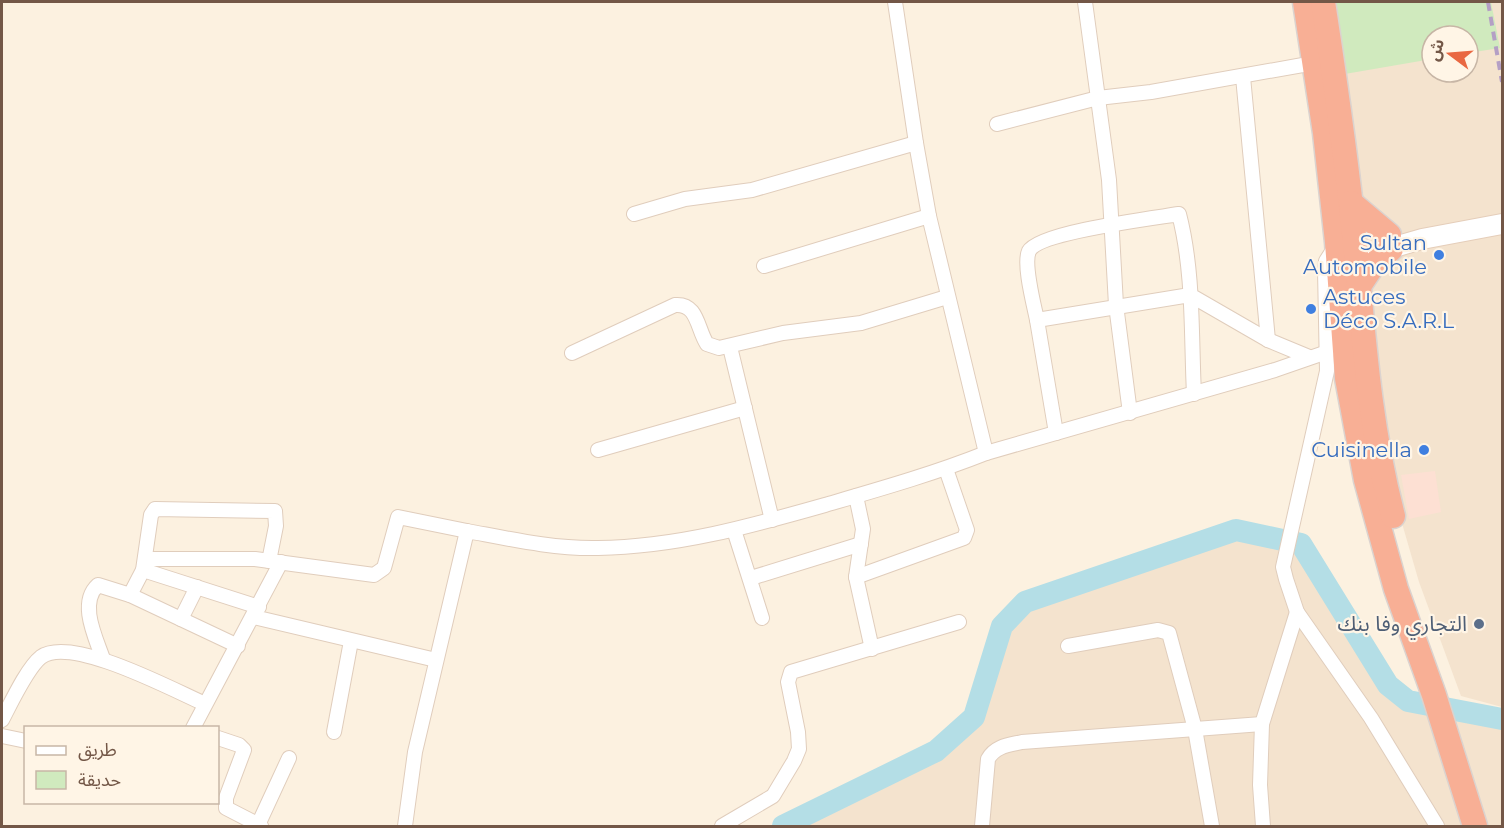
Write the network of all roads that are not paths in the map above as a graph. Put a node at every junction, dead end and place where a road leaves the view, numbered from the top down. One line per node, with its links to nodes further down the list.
1 (895, 2): 9 (street)
2 (1085, 2): 7 (street)
3 (1305, 2): 5 (highway)
4 (1323, 2): 10 (highway)
5 (1314, 63): 6 (street); 16 (highway)
6 (1243, 77): 7 (street); 23 (street)
7 (1099, 98): 8 (street); 14 (street)
8 (997, 124)
9 (916, 143): 11 (street); 12 (street)
10 (1351, 203): 15 (highway); 16 (highway)
11 (634, 214)
12 (929, 216): 17 (street); 20 (street)
13 (1503, 224): 15 (street)
14 (1110, 225): 19 (street); 21 (street); 22 (street)
15 (1390, 242): 16 (street); 18 (highway)
16 (1343, 251): 18 (highway); 25 (street); 57 (highway)
17 (764, 266)
18 (1357, 289): 57 (highway)
19 (1190, 295): 21 (street); 23 (street); 28 (street)
20 (947, 297): 24 (street); 33 (street)
21 (1116, 305): 22 (street); 30 (street)
22 (1037, 320): 31 (street)
23 (1268, 340): 27 (street)
24 (730, 347): 26 (street); 29 (street)
25 (1327, 352): 27 (street); 47 (street)
26 (572, 353)
27 (1309, 357): 28 (street)
28 (1194, 394): 30 (street)
29 (746, 408): 32 (street); 36 (street)
30 (1130, 413): 31 (street)
31 (1056, 434): 33 (street)
32 (598, 450)
33 (986, 453): 34 (street)
34 (946, 469): 35 (street); 42 (street)
35 (856, 496): 36 (street); 39 (street)
36 (772, 520): 37 (street)
37 (734, 530): 38 (street); 43 (street)
38 (467, 531): 40 (street); 56 (street)
39 (861, 544): 42 (street); 43 (street)
40 (275, 561): 41 (street); 41 (street); 46 (street)
41 (144, 564): 44 (street); 45 (street)
42 (856, 577): 54 (street)
43 (751, 578): 48 (street)
44 (197, 587): 46 (street); 49 (street)
45 (130, 595): 49 (street); 55 (street)
46 (256, 612): 51 (street); 52 (street)
47 (1297, 612): 60 (street); 74 (street)
48 (762, 618)
49 (181, 619): 52 (street)
50 (959, 622): 54 (street)
51 (351, 641): 56 (street); 63 (street)
52 (238, 646): 58 (street)
53 (1068, 646): 62 (street)
54 (872, 649): 70 (street)
55 (103, 659): 58 (street); 59 (street)
56 (436, 660): 69 (street)
57 (1443, 700): 75 (highway); 76 (highway)
58 (205, 704): 61 (street)
59 (2, 720)
60 (1262, 724): 62 (street); 73 (street)
61 (194, 726)
62 (1195, 729): 71 (street); 72 (street)
63 (334, 732)
64 (2, 736): 66 (street)
65 (219, 738): 68 (street)
66 (24, 741)
67 (289, 758): 68 (street)
68 (260, 826)
69 (405, 826)
70 (722, 826)
71 (982, 826)
72 (1212, 826)
73 (1263, 826)
74 (1437, 826)
75 (1475, 826)
76 (1491, 826)

